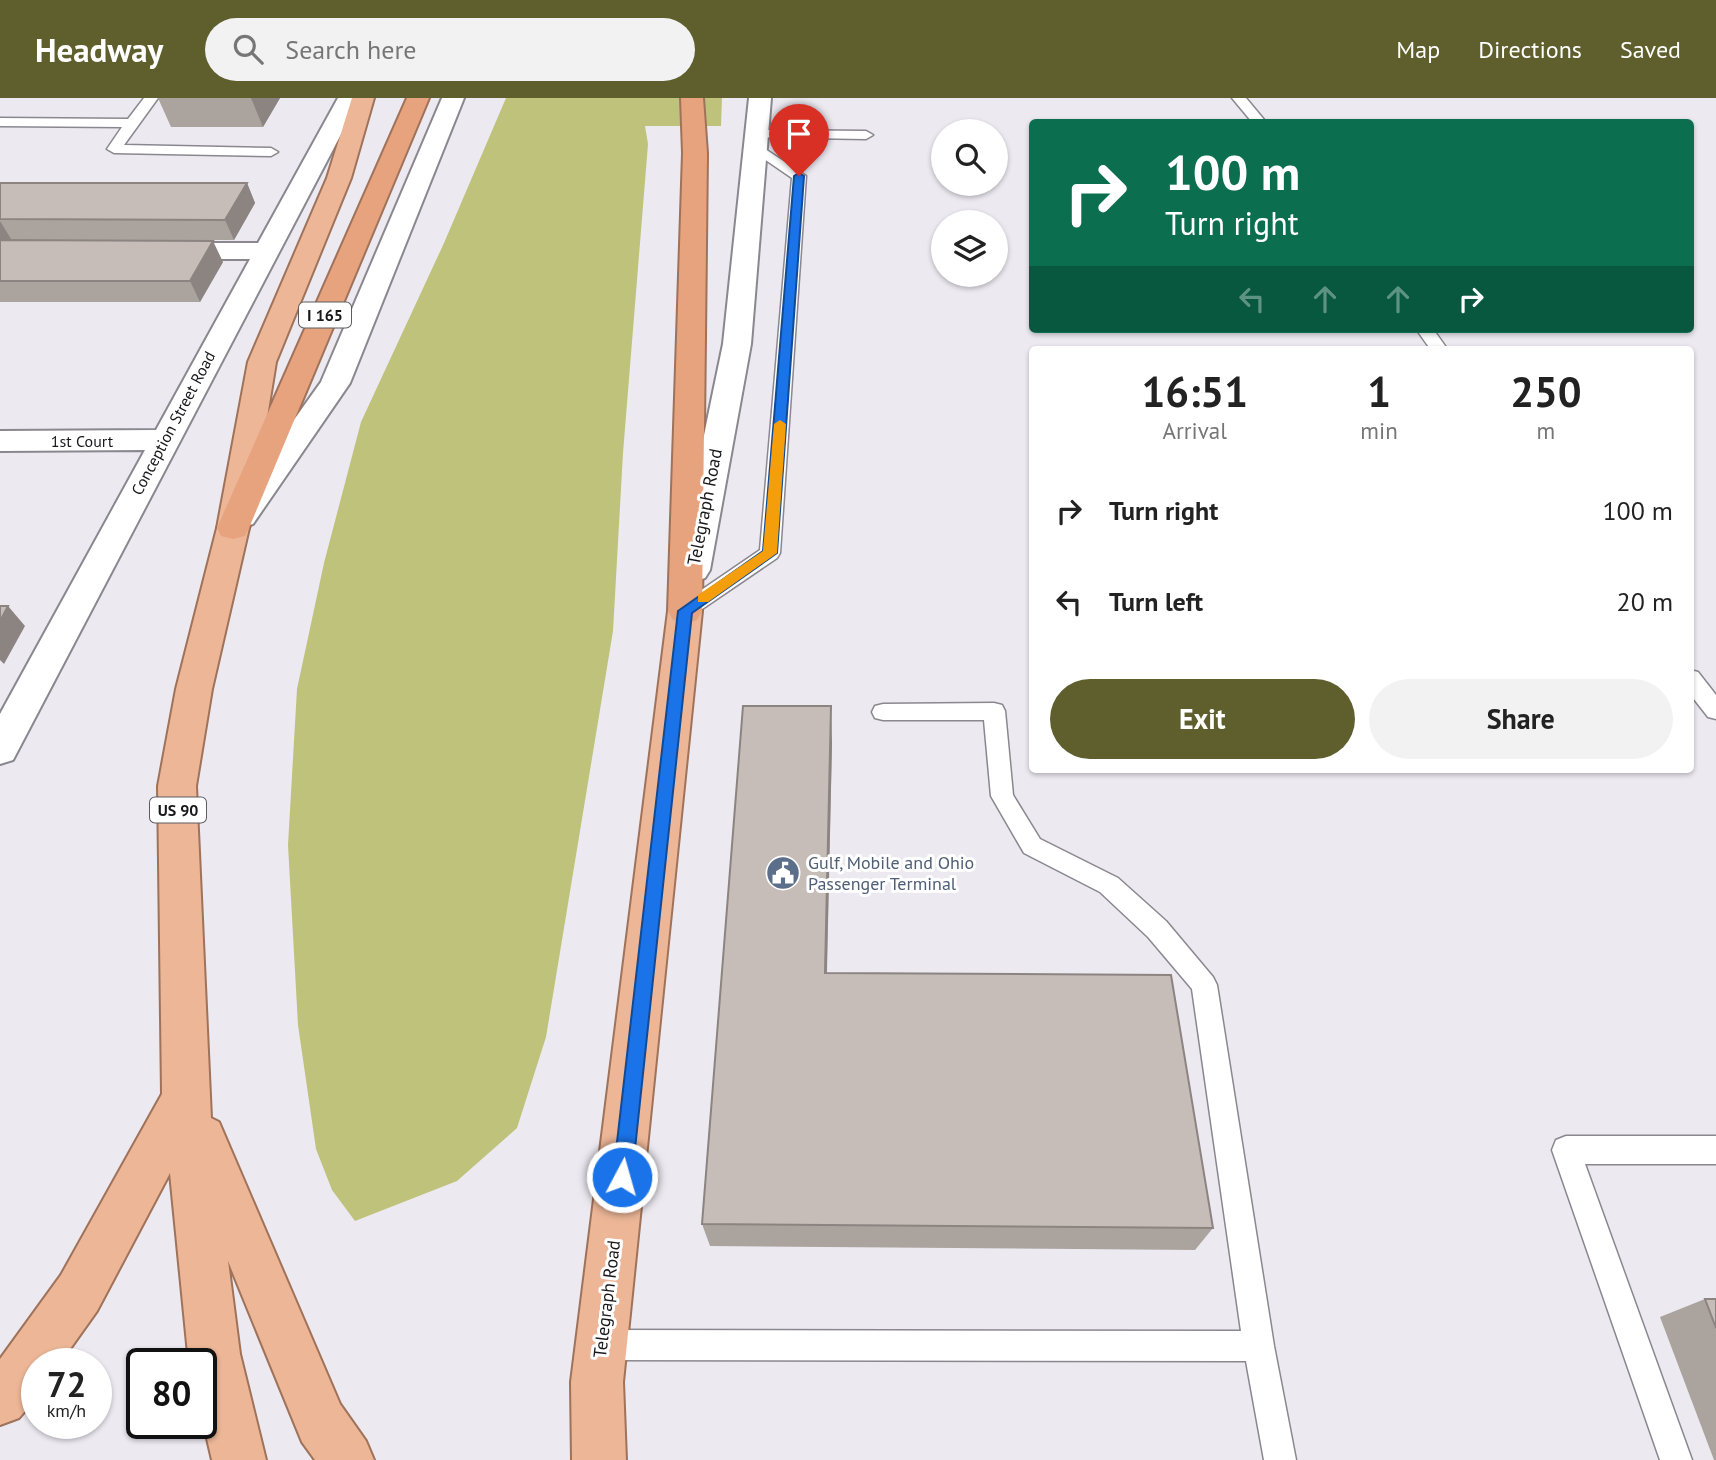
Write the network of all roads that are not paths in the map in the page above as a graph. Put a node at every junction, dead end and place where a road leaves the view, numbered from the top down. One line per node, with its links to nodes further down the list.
1 (151, 98): 11 (lane)
2 (349, 98): 16 (street, Conception Street Road)
3 (363, 98): 19 (highway)
4 (453, 98): 19 (street)
5 (692, 98): 20 (highway)
6 (760, 98): 13 (street, Telegraph Road)
7 (1239, 98): 9 (lane)
8 (417, 100): 19 (highway, I 165)
9 (1256, 119)
10 (0, 122): 11 (lane)
11 (132, 123): 14 (lane)
12 (866, 135): 13 (lane)
13 (757, 141): 20 (street, Telegraph Road); 20 (lane)
14 (271, 152)
15 (145, 251): 16 (street)
16 (266, 251): 17 (street, Conception Street Road)
17 (164, 440): 18 (street, 1st Court); 24 (street, Conception Street Road)
18 (0, 441)
19 (233, 528): 25 (highway, US 90)
20 (685, 611): 27 (highway, Telegraph Road)
21 (1694, 683): 23 (lane)
22 (883, 712): 28 (lane)
23 (1716, 712)
24 (1, 746)
25 (185, 1097): 29 (highway, US 90); 30 (highway); 31 (highway)
26 (1716, 1150): 34 (lane)
27 (602, 1345): 28 (lane); 32 (highway, Telegraph Road)
28 (1259, 1346): 33 (lane)
29 (0, 1399)
30 (239, 1460)
31 (347, 1460)
32 (599, 1460)
33 (1280, 1460)
34 (1676, 1460)

